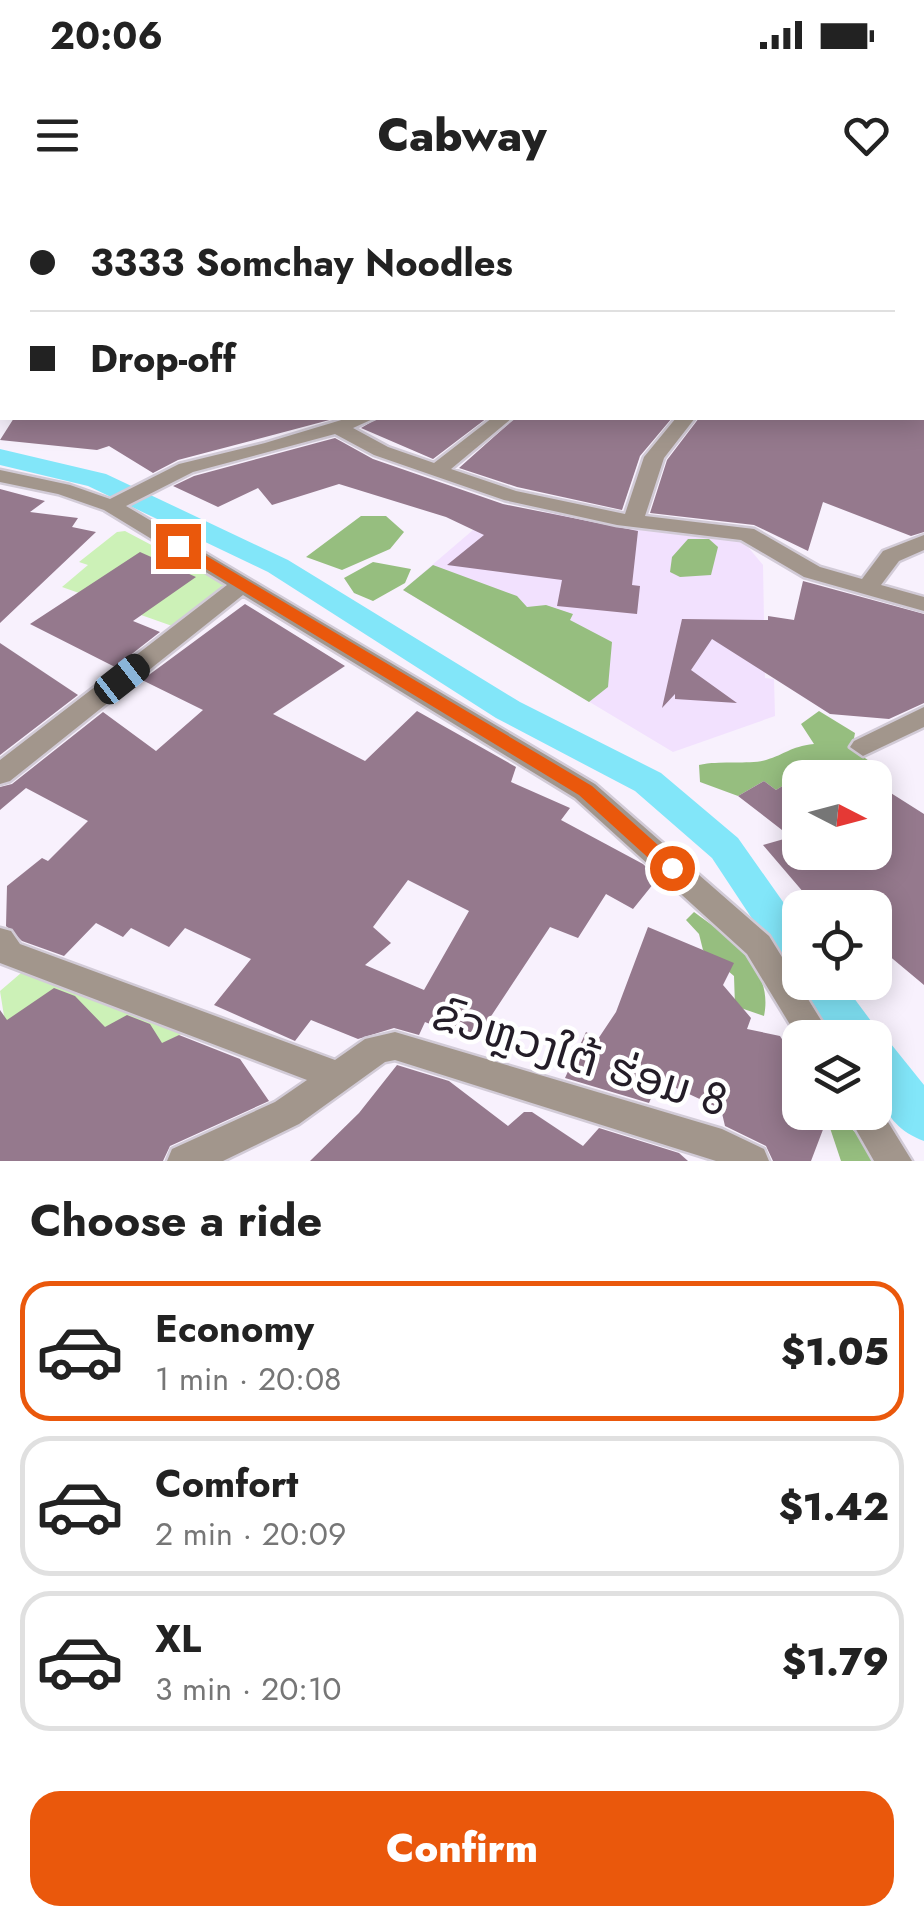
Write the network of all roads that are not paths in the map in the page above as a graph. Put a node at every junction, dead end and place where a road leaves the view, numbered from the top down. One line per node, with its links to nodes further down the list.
1 (360, 420): 4 (street)
2 (500, 420): 5 (street)
3 (684, 420): 8 (street)
4 (338, 428): 5 (street); 7 (street)
5 (437, 470): 8 (street)
6 (0, 476): 7 (street)
7 (117, 503): 10 (street)
8 (633, 521): 11 (street)
9 (924, 542): 11 (street)
10 (244, 583): 15 (street); 17 (street)
11 (869, 586): 12 (street)
12 (924, 604)
13 (924, 716): 14 (street)
14 (863, 747)
15 (0, 774)
16 (0, 940): 18 (street)
17 (805, 1020)
18 (339, 1077): 20 (street, ຂົວຫຼວງໃຕ້ ຮ່ອມ 8); 21 (street, ຂົວຫຼວງໃຕ້ ຮ່ອມ 8)
19 (874, 1130): 22 (street)
20 (185, 1161)
21 (750, 1161)
22 (894, 1161)

